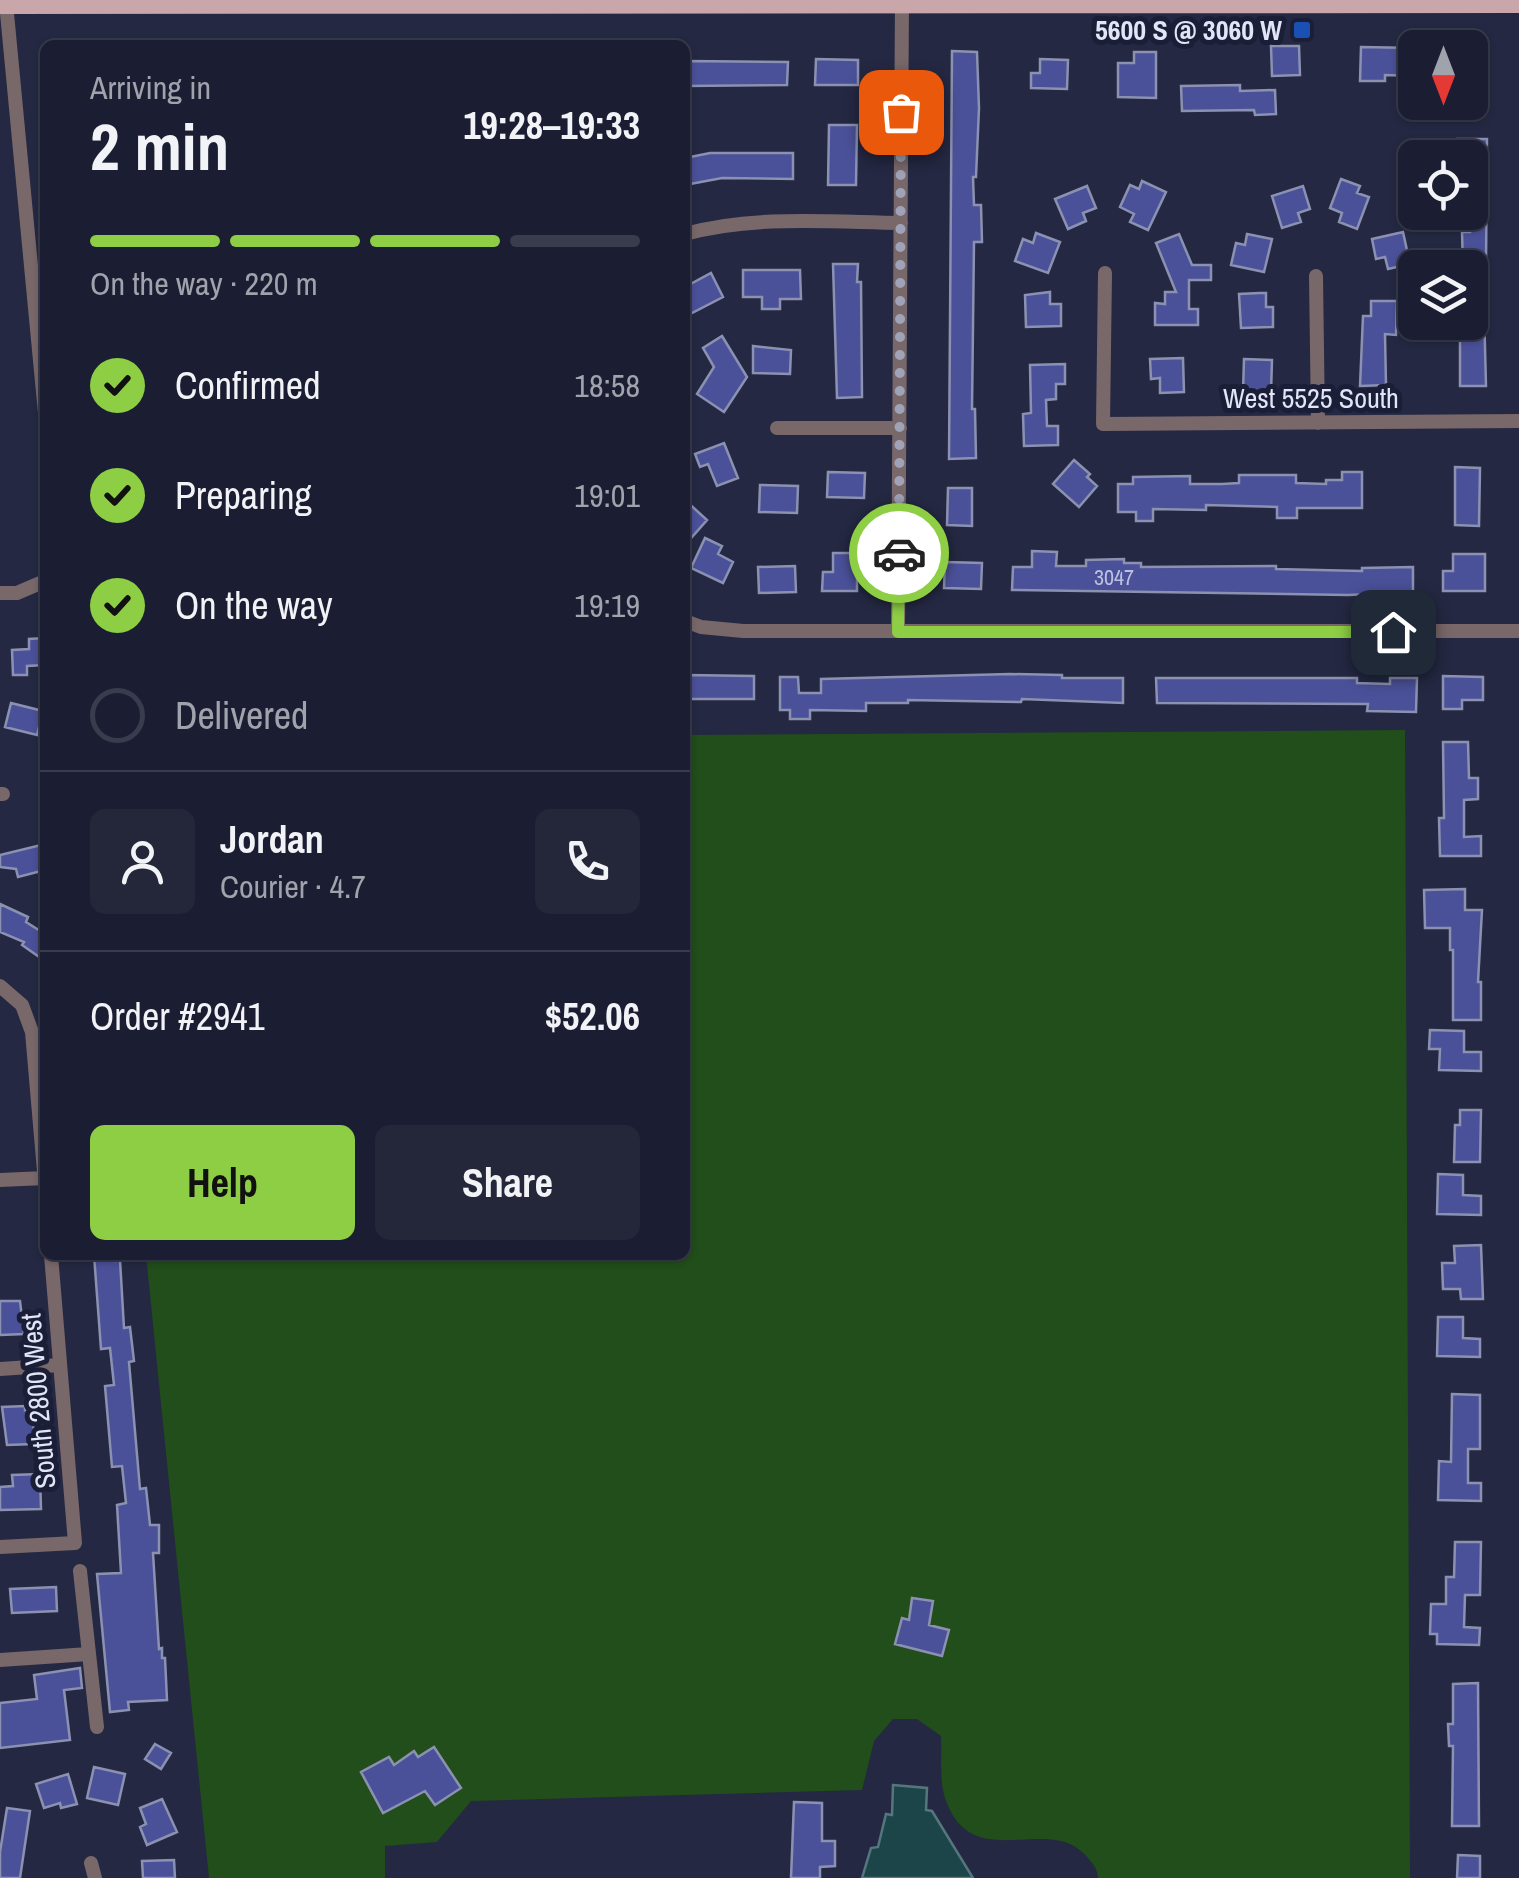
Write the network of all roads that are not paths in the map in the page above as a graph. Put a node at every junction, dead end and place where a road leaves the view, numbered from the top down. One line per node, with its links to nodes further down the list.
1 (115, 2): 2 (main road); 5 (main road)
2 (699, 2): 3 (main road)
3 (902, 2): 4 (main road); 6 (street)
4 (1519, 2)
5 (3, 3): 10 (street)
6 (901, 223): 7 (street); 14 (street)
7 (690, 233)
8 (1105, 273): 12 (street, West 5525 South)
9 (1316, 276): 12 (street)
10 (40, 364)
11 (1519, 421): 12 (street, West 5525 South)
12 (1318, 423)
13 (777, 428): 14 (street)
14 (900, 428): 18 (street)
15 (40, 584): 16 (street)
16 (0, 594)
17 (690, 623): 18 (street)
18 (898, 632): 19 (street)
19 (1519, 632)
20 (0, 986): 21 (street)
21 (40, 1123)
22 (0, 1180): 23 (street)
23 (40, 1180)
24 (51, 1260): 25 (street, South 2800 West)
25 (60, 1365): 26 (street); 27 (street, South 2800 West)
26 (0, 1368)
27 (0, 1547)
28 (80, 1571): 29 (street)
29 (89, 1654): 30 (street); 31 (street)
30 (0, 1660)
31 (97, 1728)

